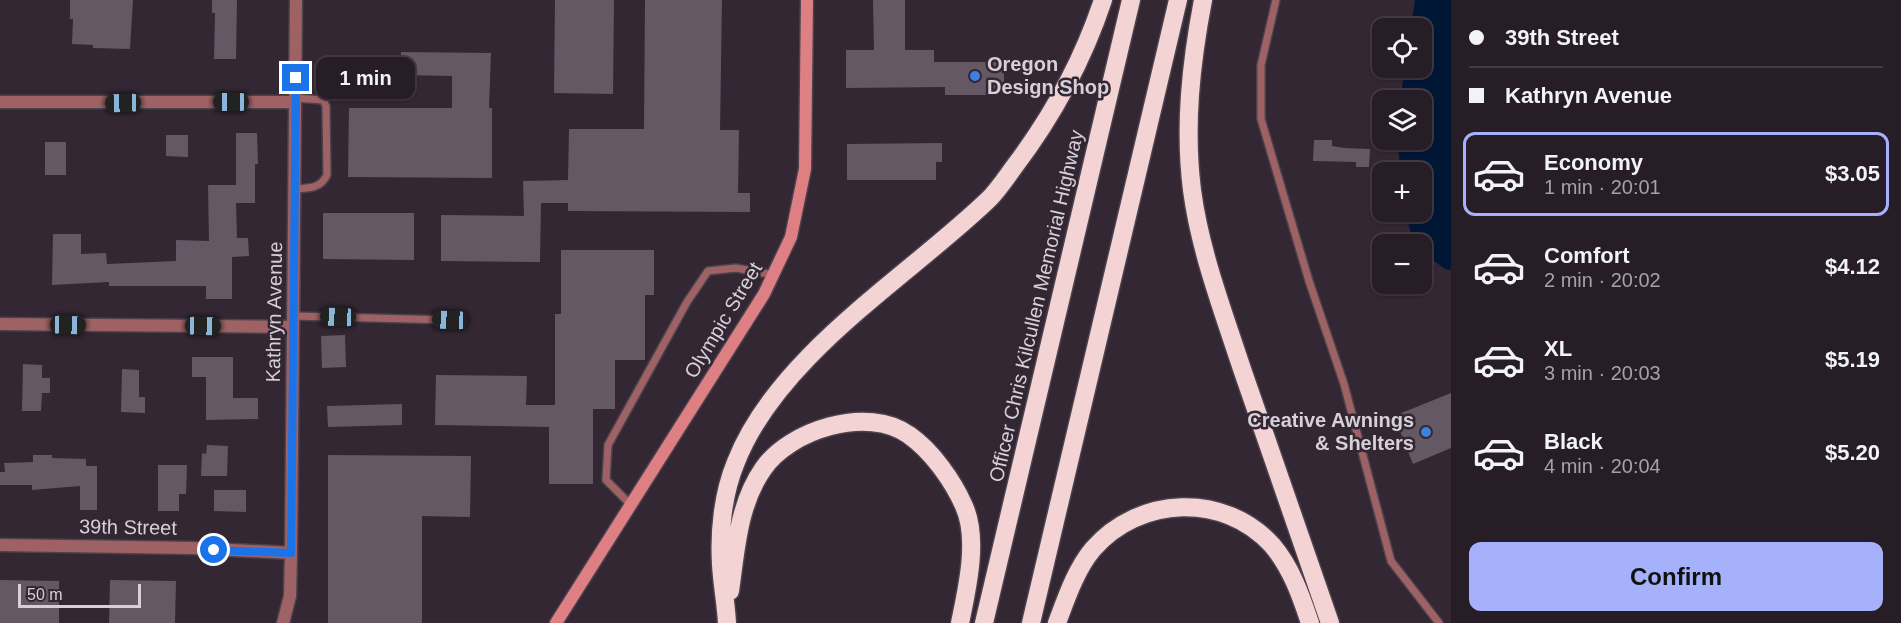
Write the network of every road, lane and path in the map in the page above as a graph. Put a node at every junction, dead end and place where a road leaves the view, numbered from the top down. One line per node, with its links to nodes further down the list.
1 (296, 0): 8 (street, Kathryn Avenue)
2 (807, 0): 11 (main road, Olympic Street)
3 (1103, 0): 18 (highway)
4 (1131, 0): 22 (highway, Officer Chris Kilcullen Memorial Highway)
5 (1178, 0): 23 (highway)
6 (1203, 0): 26 (highway)
7 (1276, 0): 27 (lane)
8 (295, 100): 9 (street); 10 (street, Kathryn Avenue); 10 (lane)
9 (0, 102)
10 (294, 189): 13 (street, Kathryn Avenue)
11 (774, 275): 15 (main road, Olympic Street); 15 (lane)
12 (450, 320): 13 (lane)
13 (293, 322): 14 (street); 17 (street, Kathryn Avenue)
14 (0, 324)
15 (631, 506): 20 (main road, Olympic Street)
16 (0, 545): 17 (street, 39th Street)
17 (291, 553): 19 (street, Kathryn Avenue)
18 (727, 620): 21 (highway)
19 (283, 623)
20 (556, 623)
21 (960, 623)
22 (984, 623)
23 (1031, 623)
24 (1057, 623): 25 (highway)
25 (1310, 623)
26 (1330, 623)
27 (1439, 623)

